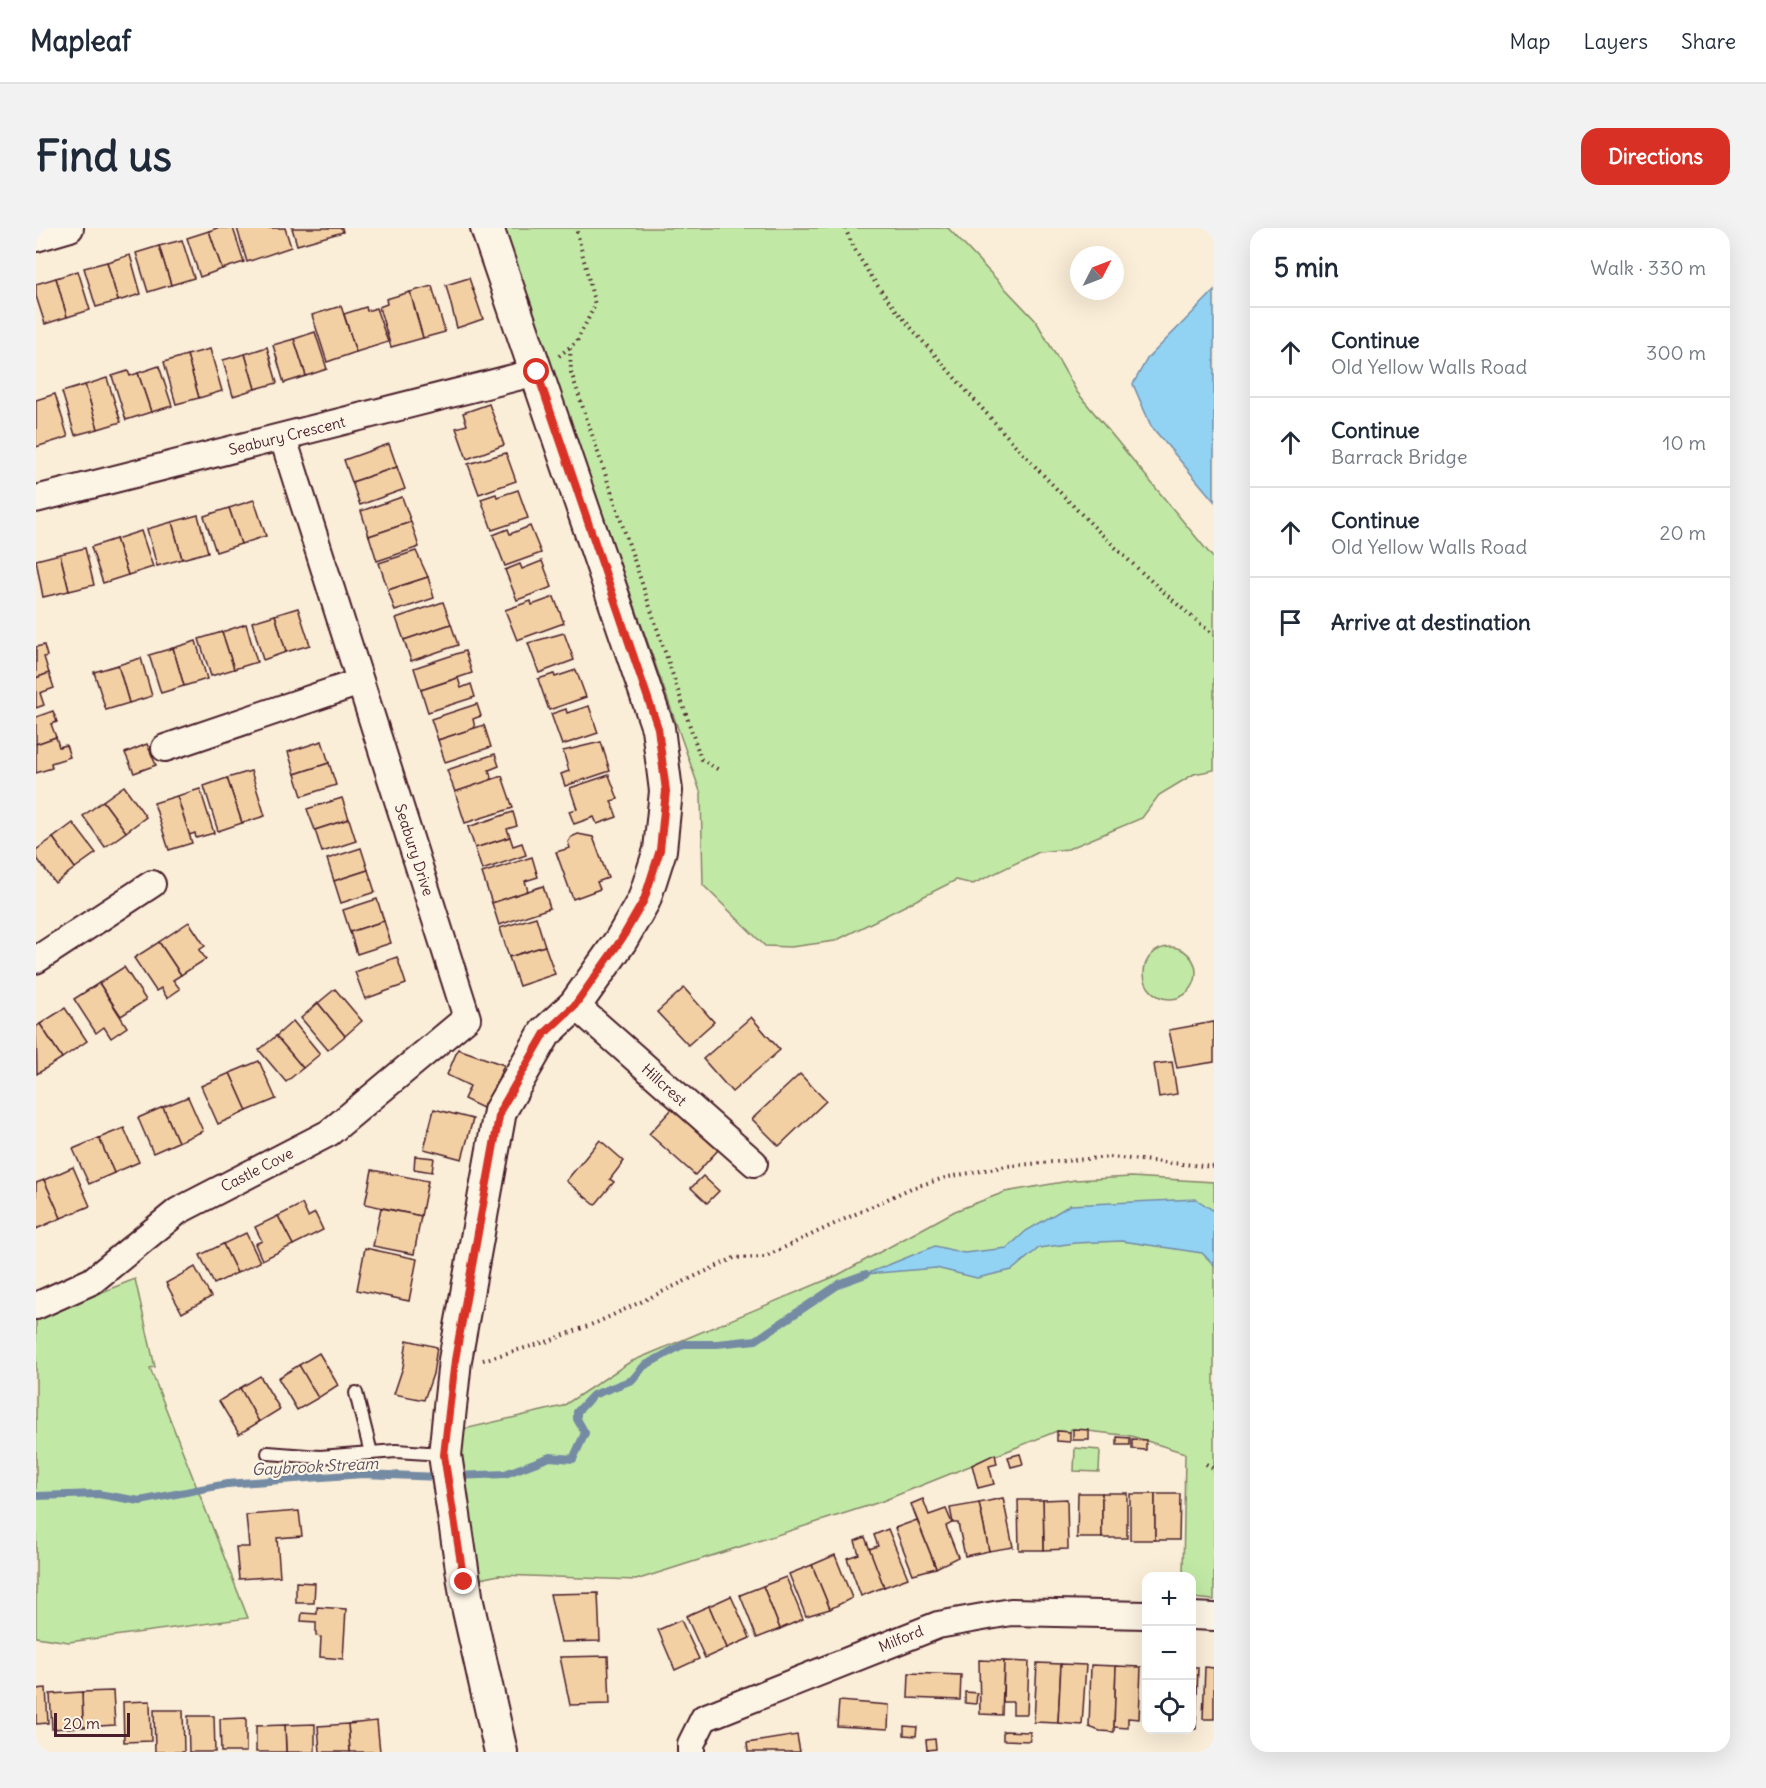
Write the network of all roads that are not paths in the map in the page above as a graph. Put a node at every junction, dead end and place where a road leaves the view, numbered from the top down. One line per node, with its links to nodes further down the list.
1 (70, 228): 3 (street)
2 (487, 228): 4 (street)
3 (36, 238)
4 (537, 372): 5 (street, Seabury Crescent); 11 (street)
5 (283, 438): 6 (street, Seabury Crescent); 7 (street, Seabury Drive)
6 (36, 499)
7 (360, 682): 8 (street); 12 (street, Seabury Drive)
8 (165, 748)
9 (152, 884): 10 (street)
10 (36, 960)
11 (575, 1005): 13 (street, Hillcrest); 18 (street)
12 (467, 1018): 14 (street, Castle Cove)
13 (754, 1163)
14 (36, 1306)
15 (356, 1393): 17 (lane)
16 (268, 1453): 17 (lane)
17 (371, 1453): 18 (lane)
18 (445, 1457): 22 (street)
19 (1142, 1615): 23 (street, Milford)
20 (1196, 1616): 21 (street)
21 (1214, 1617)
22 (501, 1752)
23 (691, 1752)

